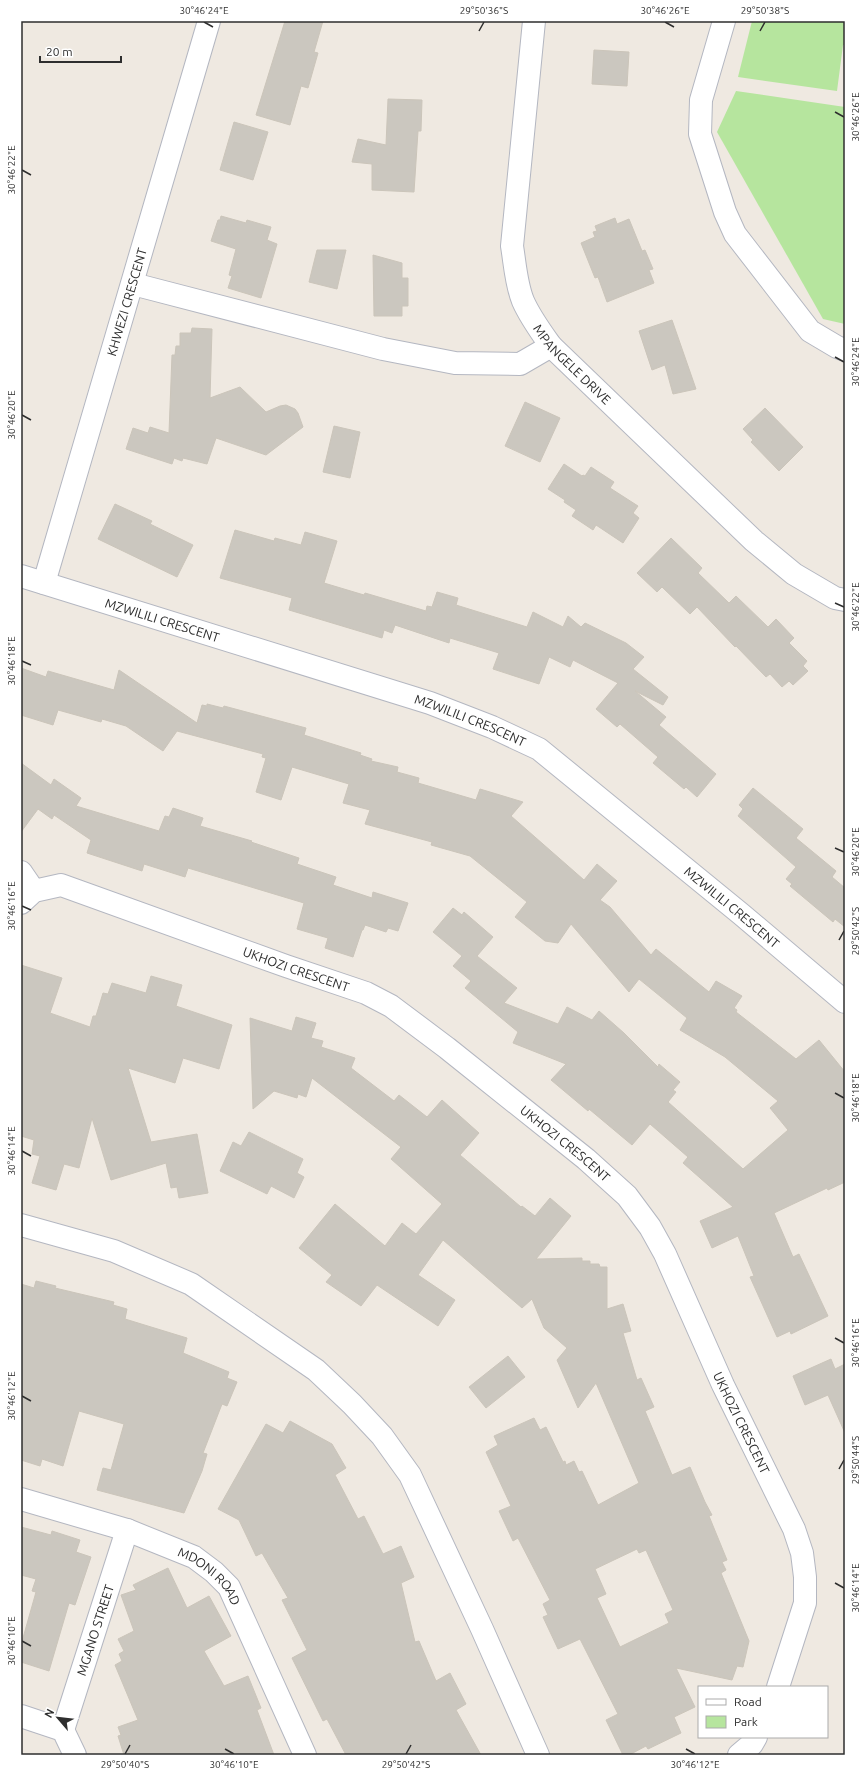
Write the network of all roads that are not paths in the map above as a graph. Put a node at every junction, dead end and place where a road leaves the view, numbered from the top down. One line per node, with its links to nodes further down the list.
1 (209, 21): 4 (street, KHWEZI CRESCENT)
2 (534, 21): 5 (street, MPANGELE DRIVE)
3 (724, 21): 6 (street)
4 (133, 284): 5 (street); 8 (street, KHWEZI CRESCENT)
5 (550, 346): 9 (street, MPANGELE DRIVE)
6 (845, 350)
7 (21, 576): 8 (street, MZWILILI CRESCENT)
8 (44, 583): 12 (street, MZWILILI CRESCENT)
9 (845, 600)
10 (21, 872): 11 (street)
11 (28, 897): 16 (street, UKHOZI CRESCENT)
12 (845, 1002)
13 (21, 1224): 22 (street)
14 (21, 1499): 15 (street, MDONI ROAD)
15 (127, 1530): 18 (street, MGANO STREET); 21 (street, MDONI ROAD)
16 (778, 1686)
17 (21, 1716): 18 (street)
18 (63, 1730): 20 (street)
19 (755, 1738): 23 (street)
20 (75, 1755)
21 (305, 1755)
22 (538, 1755)
23 (739, 1755)

